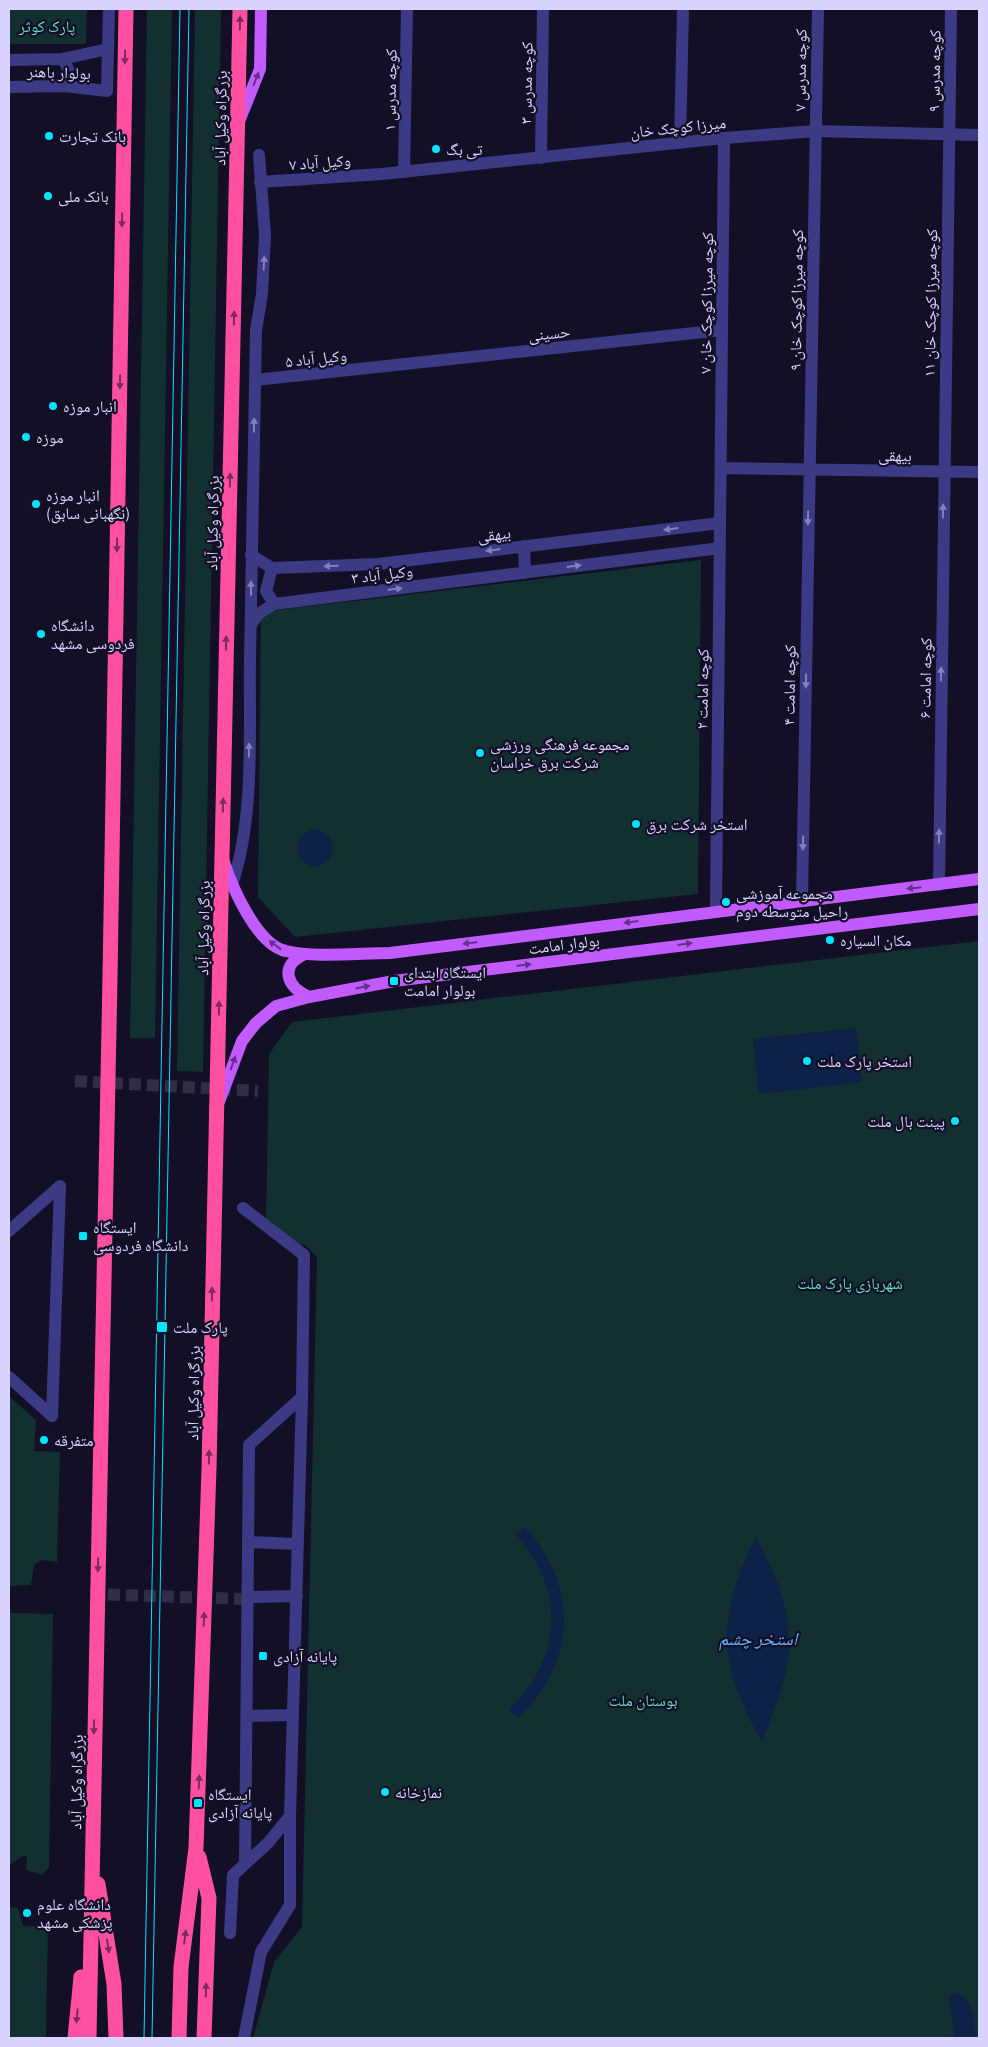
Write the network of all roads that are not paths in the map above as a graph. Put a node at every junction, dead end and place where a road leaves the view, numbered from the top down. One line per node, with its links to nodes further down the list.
1 (109, 9): 10 (street)
2 (126, 9): 62 (highway, بزرگراه وکیل آباد, one-way to 62)
3 (240, 9): 15 (highway, بزرگراه وکیل آباد, one-way to 3)
4 (261, 9): 15 (main road, one-way to 4)
5 (407, 9): 23 (street, کوچه مدرس ۱)
6 (543, 9): 22 (street, کوچه مدرس ۳)
7 (682, 9): 20 (street)
8 (818, 9): 16 (street, کوچه مدرس ۷)
9 (951, 9): 17 (street, کوچه مدرس ۹)
10 (108, 49): 11 (street, بولوار باهنر); 13 (street, بولوار باهنر)
11 (62, 59): 12 (street, بولوار باهنر); 13 (street)
12 (9, 60)
13 (64, 86): 14 (street, بولوار باهنر)
14 (9, 87)
15 (238, 124): 41 (highway, بزرگراه وکیل آباد, one-way to 15)
16 (816, 131): 17 (street, میرزا کوچک خان); 19 (street, میرزا کوچک خان); 30 (street, کوچه میرزا کوچک خان ۹)
17 (949, 135): 18 (street, میرزا کوچک خان); 31 (street, کوچه میرزا کوچک خان ۱۱)
18 (979, 136)
19 (724, 138): 20 (street, میرزا کوچک خان); 26 (street, کوچه میرزا کوچک خان ۷)
20 (680, 143): 22 (street, میرزا کوچک خان)
21 (259, 155): 25 (street)
22 (541, 158): 23 (street, میرزا کوچک خان)
23 (404, 172): 24 (street, میرزا کوچک خان)
24 (382, 174): 25 (street, ۷ وکیل آباد)
25 (260, 182): 28 (street, one-way to 25)
26 (722, 330): 27 (street, حسینی); 29 (street, کوچه میرزا کوچک خان ۷)
27 (380, 367): 28 (street, وکیل آباد ۵)
28 (255, 380): 36 (street, one-way to 28)
29 (721, 468): 30 (street, بیهقی); 33 (street, کوچه امامت ۲)
30 (809, 469): 31 (street, بیهقی); 45 (street, کوچه امامت ۴, one-way to 45)
31 (943, 472): 32 (street, بیهقی); 44 (street, کوچه امامت ۶, one-way to 31)
32 (979, 472)
33 (720, 523): 34 (street, بیهقی, one-way to 34); 35 (street, کوچه امامت ۲)
34 (524, 546): 37 (street, بیهقی, one-way to 37); 38 (street)
35 (720, 548): 38 (street, one-way to 35); 47 (street, کوچه امامت ۲)
36 (251, 555): 37 (street); 40 (street, one-way to 36)
37 (272, 568): 39 (street)
38 (525, 572): 39 (street, ۳ وکیل آباد, one-way to 38)
39 (274, 604): 40 (street)
40 (251, 625): 43 (street, one-way to 40)
41 (222, 854): 43 (main road, بولوار امامت); 50 (highway, بزرگراه وکیل آباد, one-way to 41)
42 (979, 879): 44 (main road, بولوار امامت)
43 (232, 885): 48 (main road, بولوار امامت, one-way to 43)
44 (939, 885): 45 (main road, بولوار امامت, one-way to 45)
45 (802, 900): 47 (main road, بولوار امامت)
46 (979, 909): 49 (main road, بولوار امامت, one-way to 46)
47 (716, 911): 48 (main road, بولوار امامت, one-way to 48)
48 (305, 954): 49 (main road)
49 (309, 997): 50 (main road, بولوار امامت, one-way to 49)
50 (216, 1109): 63 (highway, بزرگراه وکیل آباد, one-way to 50)
51 (243, 1208): 54 (street)
52 (9, 1230): 53 (street)
53 (9, 1377)
54 (302, 1397): 55 (street); 56 (street)
55 (248, 1542): 56 (street); 58 (street)
56 (298, 1544): 57 (street)
57 (297, 1596): 58 (street); 59 (street)
58 (248, 1597): 60 (street)
59 (293, 1715): 60 (street); 61 (street)
60 (247, 1716): 64 (street)
61 (290, 1816): 64 (street); 71 (street)
62 (92, 1846): 66 (highway, one-way to 66); 67 (highway, بزرگراه وکیل آباد); 68 (highway, بزرگراه وکیل آباد, one-way to 68)
63 (196, 1848): 69 (highway, بزرگراه وکیل آباد, one-way to 63); 70 (highway, بزرگراه وکیل آباد, one-way to 63)
64 (245, 1864): 65 (street)
65 (230, 1933)
66 (75, 2038)
67 (89, 2038)
68 (116, 2038)
69 (179, 2038)
70 (204, 2038)
71 (244, 2038)

